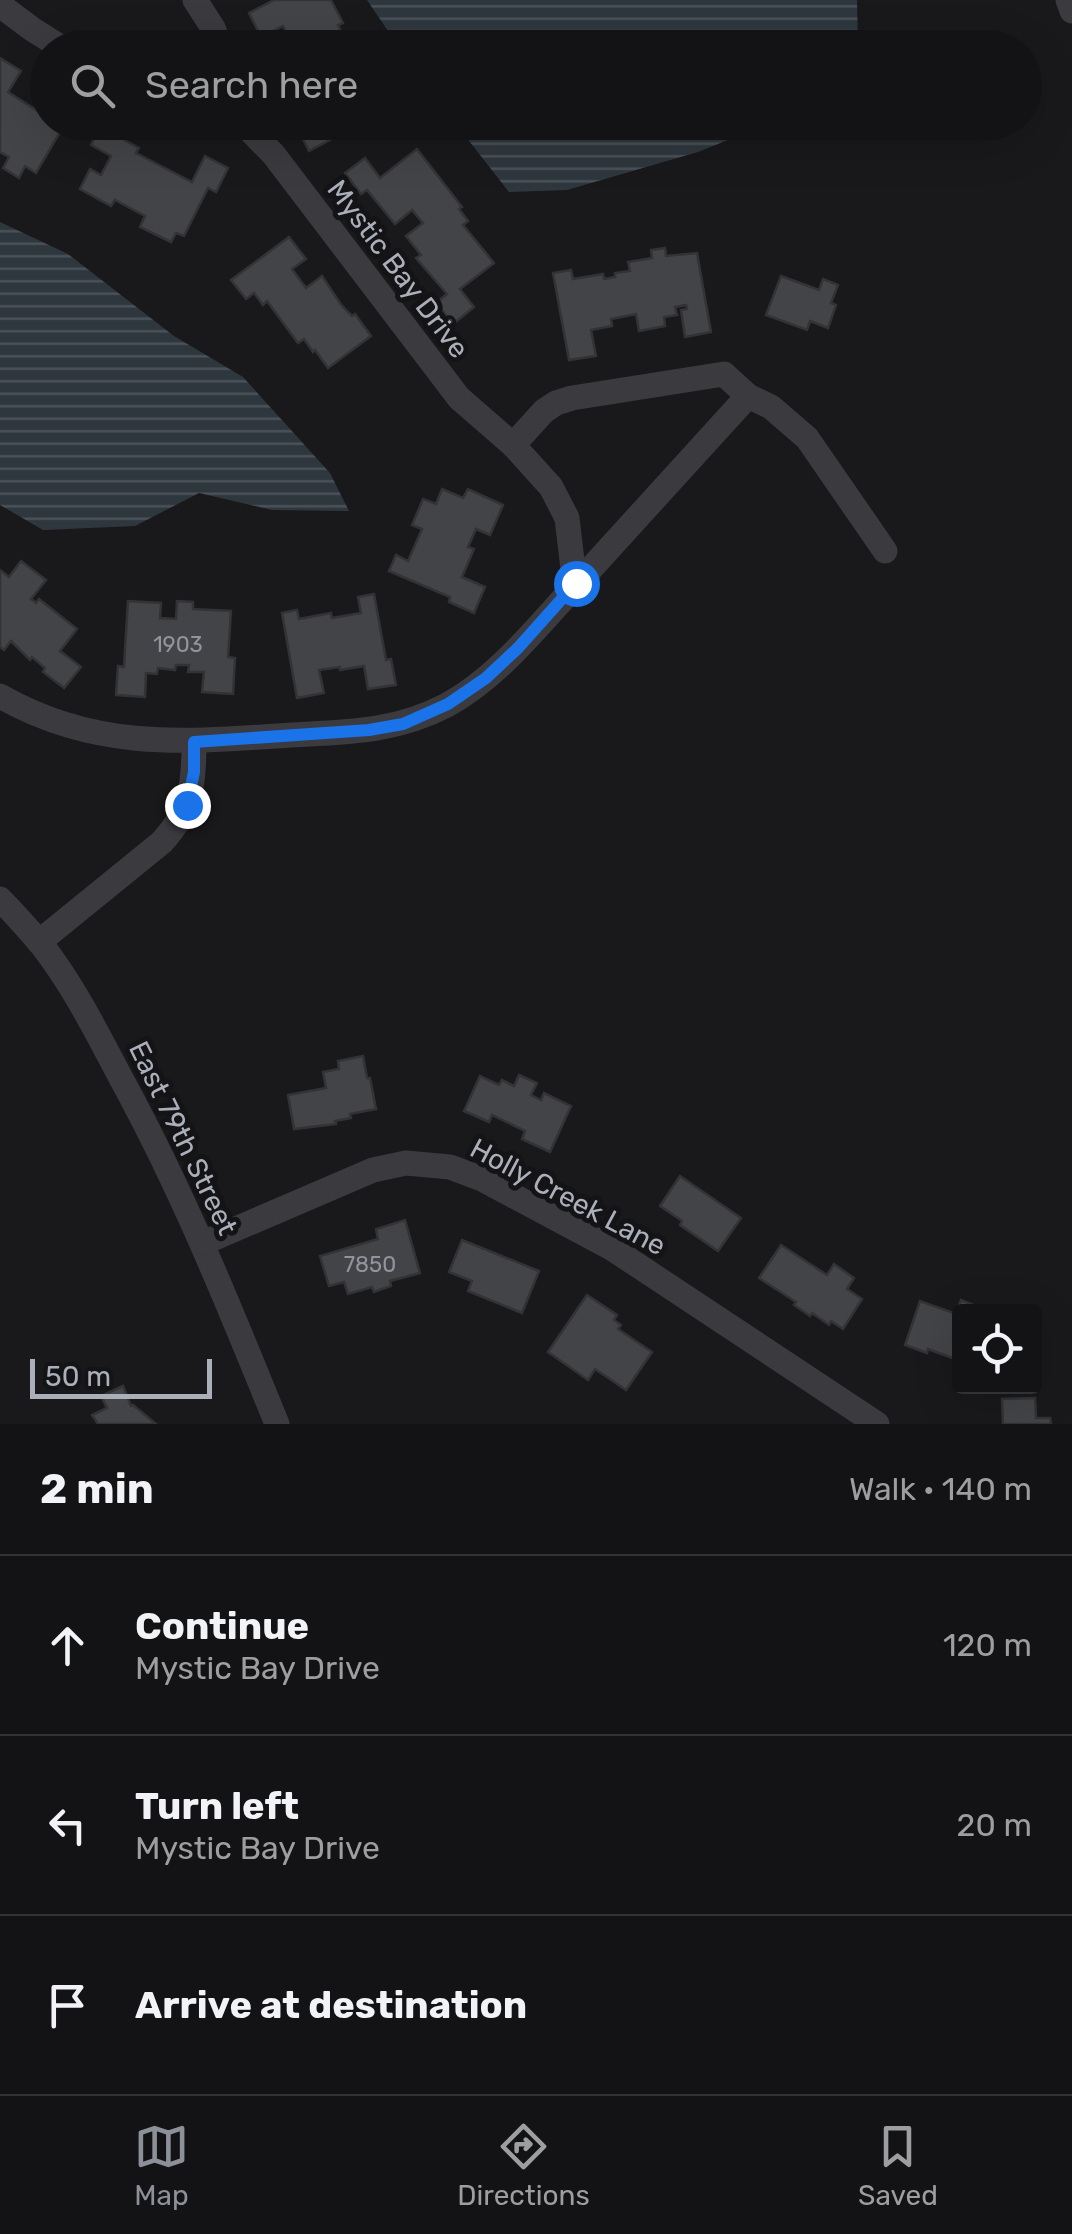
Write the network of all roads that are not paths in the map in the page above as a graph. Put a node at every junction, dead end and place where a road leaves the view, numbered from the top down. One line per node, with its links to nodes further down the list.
1 (195, 0): 6 (street)
2 (1068, 0): 4 (street)
3 (0, 5): 5 (street)
4 (1072, 11)
5 (34, 30)
6 (213, 30)
7 (259, 140): 9 (street, Mystic Bay Drive)
8 (748, 396): 9 (street); 10 (street); 11 (street)
9 (513, 445): 11 (street, Mystic Bay Drive)
10 (885, 551)
11 (576, 586): 13 (street)
12 (0, 696): 13 (street)
13 (194, 742): 15 (street)
14 (0, 899): 15 (street, East 79th Street)
15 (39, 942): 16 (street, East 79th Street)
16 (202, 1243): 17 (street, East 79th Street); 18 (street, Holly Creek Lane)
17 (277, 1424)
18 (877, 1424)

